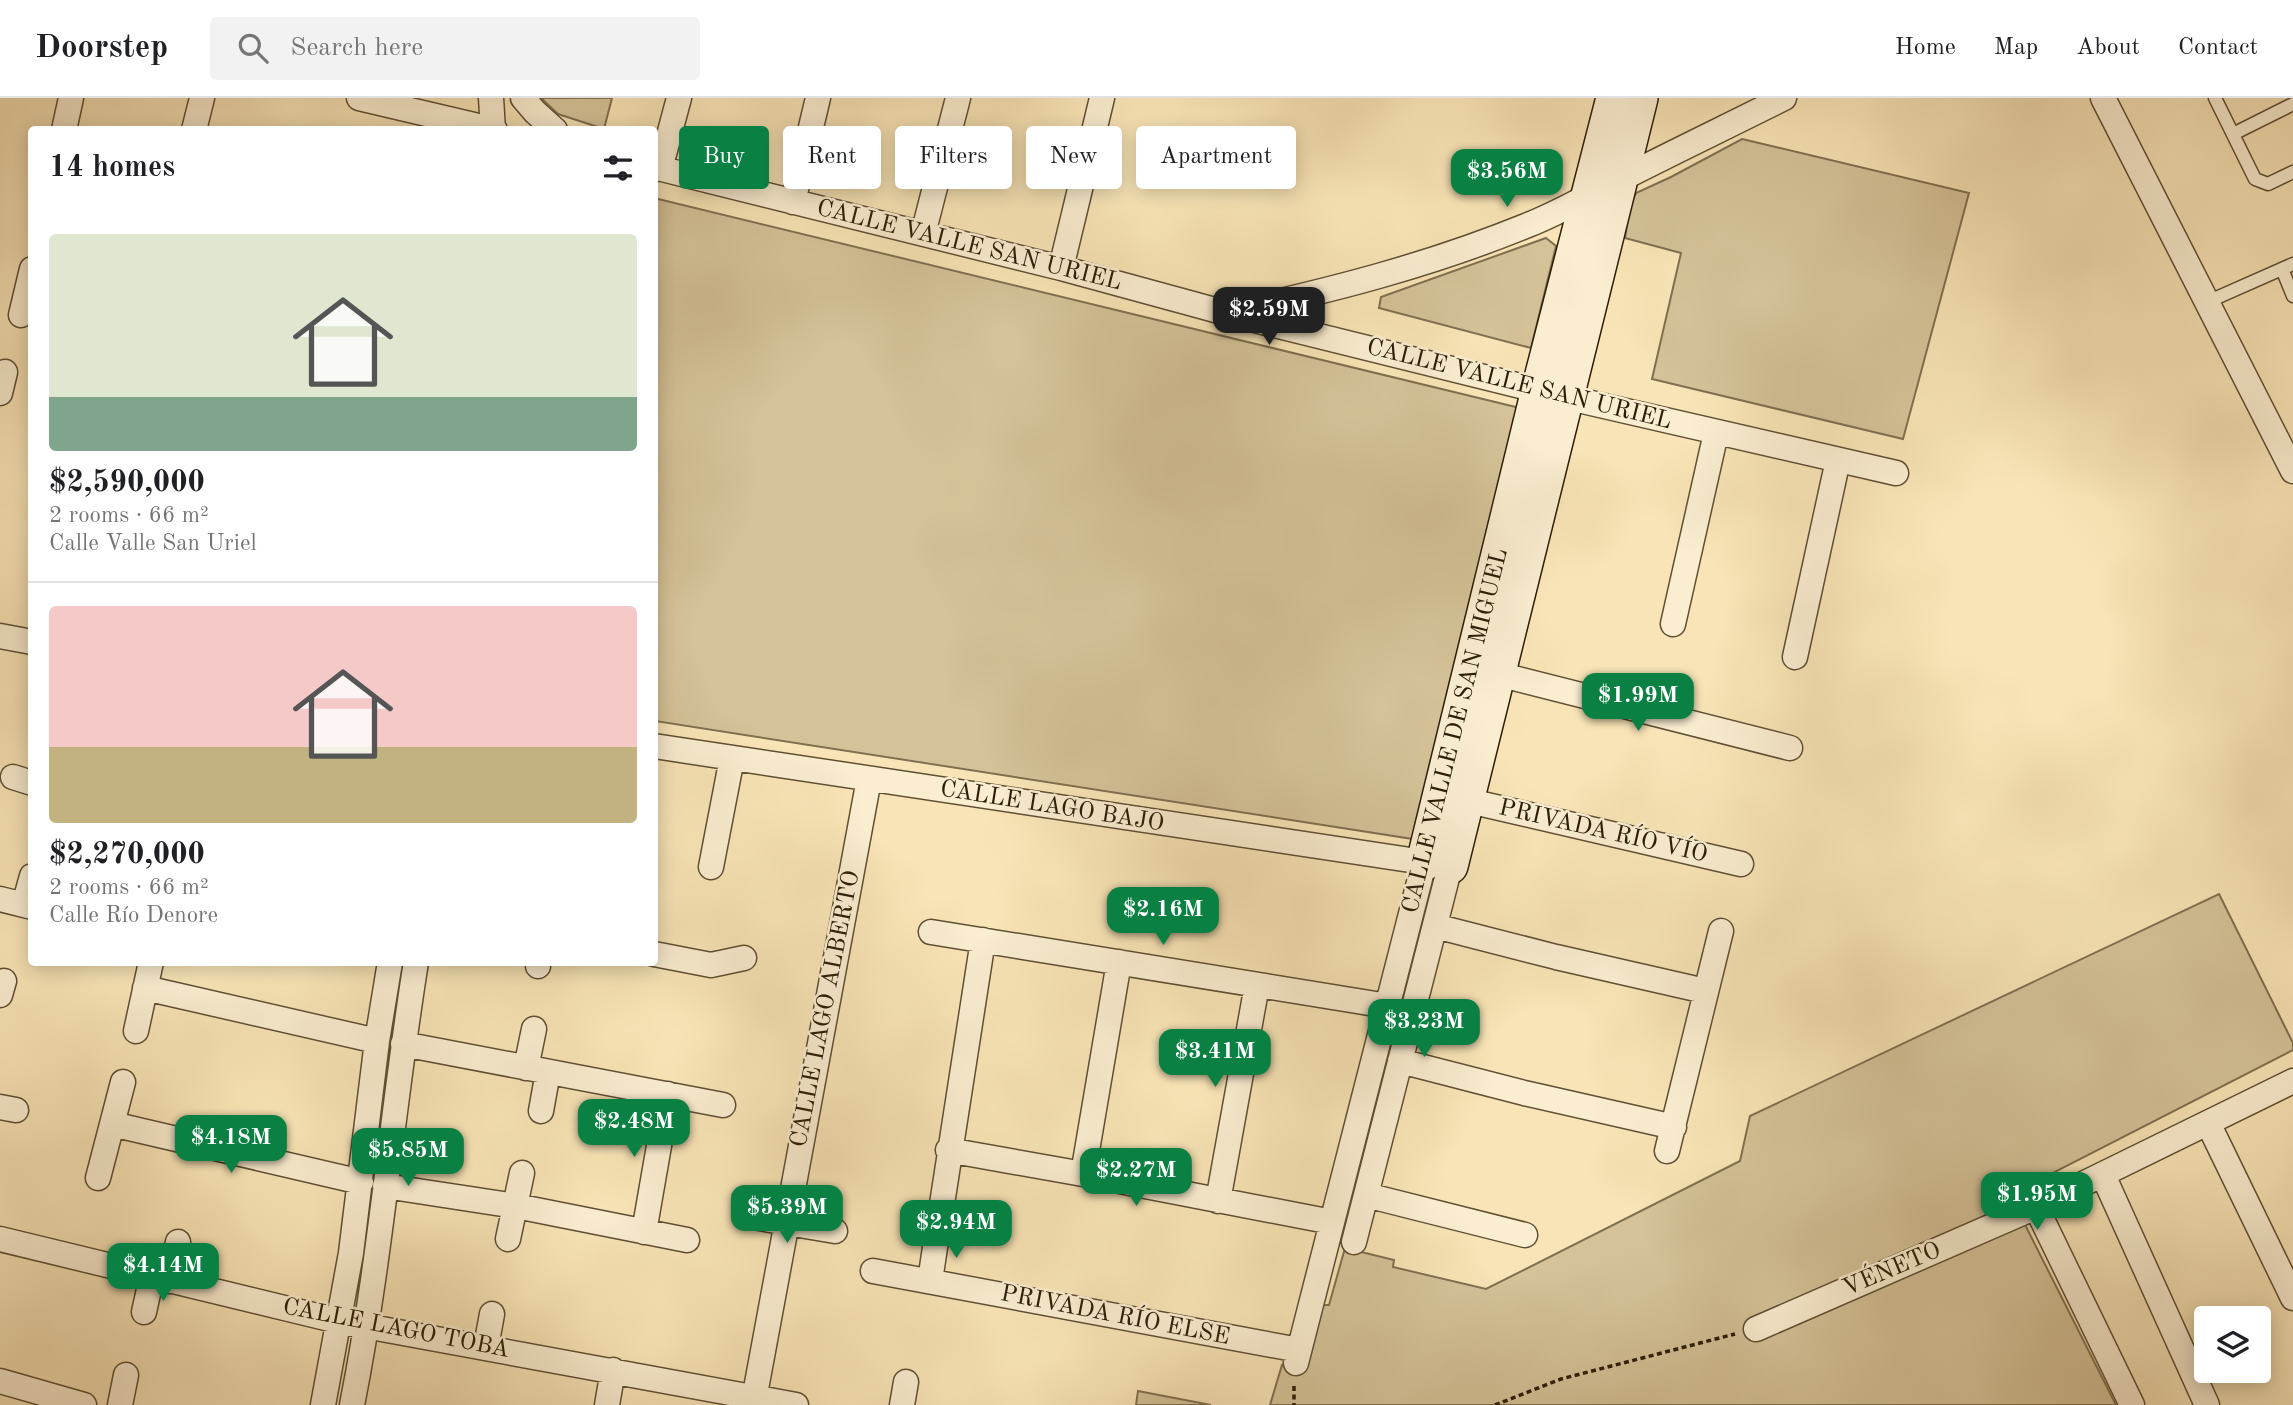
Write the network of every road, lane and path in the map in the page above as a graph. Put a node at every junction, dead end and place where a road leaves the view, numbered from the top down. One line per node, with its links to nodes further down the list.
1 (71, 98): 17 (street)
2 (202, 98): 18 (street)
3 (359, 98): 16 (street)
4 (491, 98): 20 (street)
5 (523, 98): 21 (street)
6 (680, 98): 23 (street)
7 (818, 98): 28 (street)
8 (958, 98): 29 (street)
9 (1102, 98): 31 (street)
10 (1614, 98): 27 (street, CALLE VALLE DE SAN MIGUEL)
11 (1640, 98): 26 (street, CALLE VALLE DE SAN MIGUEL)
12 (1784, 98): 26 (street)
13 (2104, 98): 34 (street)
14 (2215, 98): 22 (lane)
15 (2293, 104): 22 (lane)
16 (462, 116): 19 (street)
17 (65, 126)
18 (195, 126)
19 (487, 126)
20 (494, 126)
21 (551, 126)
22 (2233, 134): 25 (lane)
23 (658, 165)
24 (658, 168): 28 (street, CALLE VALLE SAN URIEL)
25 (2293, 172)
26 (1619, 180): 27 (street); 37 (street, CALLE VALLE DE SAN MIGUEL)
27 (1587, 199): 35 (street); 37 (street, CALLE VALLE DE SAN MIGUEL)
28 (793, 202): 29 (street, CALLE VALLE SAN URIEL)
29 (923, 234): 31 (street, CALLE VALLE SAN URIEL)
30 (2287, 266): 33 (lane); 34 (lane)
31 (1061, 268): 35 (street, CALLE VALLE SAN URIEL)
32 (28, 286): 36 (street)
33 (2293, 296)
34 (2207, 302): 40 (street)
35 (1226, 313): 37 (street, CALLE VALLE SAN URIEL)
36 (21, 315)
37 (1552, 393): 38 (street, CALLE VALLE SAN URIEL); 46 (street, CALLE VALLE DE SAN MIGUEL); 53 (street, CALLE VALLE DE SAN MIGUEL)
38 (1716, 433): 39 (street, CALLE VALLE SAN URIEL); 42 (street)
39 (1838, 460): 41 (street, CALLE VALLE SAN URIEL); 45 (street)
40 (2293, 471)
41 (1896, 473)
42 (1673, 624)
43 (0, 636): 44 (street)
44 (28, 641)
45 (1795, 657)
46 (1498, 674): 48 (street); 51 (street, CALLE VALLE DE SAN MIGUEL)
47 (658, 747): 49 (street, CALLE LAGO BAJO)
48 (1790, 748)
49 (732, 758): 50 (street, CALLE LAGO BAJO); 54 (street)
50 (869, 779): 53 (street, CALLE LAGO BAJO); 98 (street, CALLE LAGO ALBERTO)
51 (1465, 800): 52 (street, PRIVADA RÍO VÍO); 53 (street, CALLE VALLE DE SAN MIGUEL)
52 (1741, 863)
53 (1437, 864): 57 (street, CALLE VALLE DE SAN MIGUEL); 70 (street, CALLE VALLE DE SAN MIGUEL)
54 (711, 867)
55 (0, 899): 56 (street)
56 (28, 906)
57 (1435, 926): 69 (street); 75 (street, CALLE VALLE DE SAN MIGUEL)
58 (1721, 931): 69 (street)
59 (931, 932): 60 (street)
60 (983, 940): 63 (street); 85 (street)
61 (658, 955): 62 (street)
62 (744, 958)
63 (1119, 962): 67 (street); 88 (street)
64 (150, 966): 68 (street)
65 (389, 966): 73 (street)
66 (415, 966): 74 (street)
67 (1257, 985): 70 (street); 93 (street)
68 (145, 988): 72 (street); 73 (street)
69 (1705, 991): 84 (street)
70 (1388, 1006): 99 (street, CALLE VALLE DE SAN MIGUEL)
71 (534, 1028): 76 (street)
72 (136, 1031)
73 (377, 1041): 91 (street)
74 (403, 1044): 76 (street); 91 (street)
75 (1400, 1062): 84 (street); 92 (street, CALLE VALLE DE SAN MIGUEL)
76 (537, 1070): 79 (street); 81 (street)
77 (2293, 1081): 82 (street, VÉNETO)
78 (123, 1082): 83 (street)
79 (668, 1094): 80 (street); 101 (street)
80 (723, 1105)
81 (541, 1111)
82 (2208, 1123): 89 (street, VÉNETO); 112 (street)
83 (112, 1124): 90 (street); 91 (street)
84 (1674, 1127): 86 (street)
85 (948, 1150): 88 (street); 94 (street)
86 (1667, 1152)
87 (522, 1172): 95 (street)
88 (1083, 1174): 93 (street)
89 (2103, 1175): 96 (street, VÉNETO); 132 (street)
90 (97, 1178)
91 (373, 1184): 95 (street); 115 (street); 116 (street)
92 (1366, 1195): 103 (street); 108 (street, CALLE VALLE DE SAN MIGUEL)
93 (1218, 1201): 99 (street)
94 (942, 1204)
95 (516, 1206): 101 (street); 105 (street)
96 (2036, 1207): 117 (street, VÉNETO); 131 (street)
97 (747, 1216): 98 (street)
98 (787, 1222): 100 (street); 123 (street, CALLE LAGO ALBERTO)
99 (1332, 1222): 119 (street, CALLE VALLE DE SAN MIGUEL)
100 (835, 1231)
101 (644, 1232): 106 (street)
102 (937, 1234): 111 (street)
103 (1525, 1235)
104 (0, 1239): 110 (street, CALLE LAGO TOBA)
105 (508, 1239)
106 (687, 1240)
107 (178, 1242): 110 (street)
108 (1354, 1242)
109 (873, 1271): 111 (street, PRIVADA RÍO ELSE)
110 (161, 1278): 113 (street); 115 (street, CALLE LAGO TOBA)
111 (930, 1281): 119 (street, PRIVADA RÍO ELSE)
112 (2293, 1298)
113 (144, 1312)
114 (492, 1314): 118 (street)
115 (338, 1321): 116 (street, CALLE LAGO TOBA); 126 (street)
116 (368, 1327): 118 (street, CALLE LAGO TOBA); 127 (street)
117 (1756, 1329): 130 (path)
118 (485, 1347): 120 (street, CALLE LAGO TOBA)
119 (1298, 1356)
120 (613, 1370): 123 (street, CALLE LAGO TOBA); 128 (street)
121 (127, 1375): 125 (street)
122 (0, 1381): 124 (street)
123 (753, 1401): 129 (street, CALLE LAGO TOBA)
124 (84, 1405)
125 (120, 1405)
126 (323, 1405)
127 (352, 1405)
128 (607, 1405)
129 (796, 1405)
130 (1495, 1405)
131 (2132, 1405)
132 (2207, 1405)

